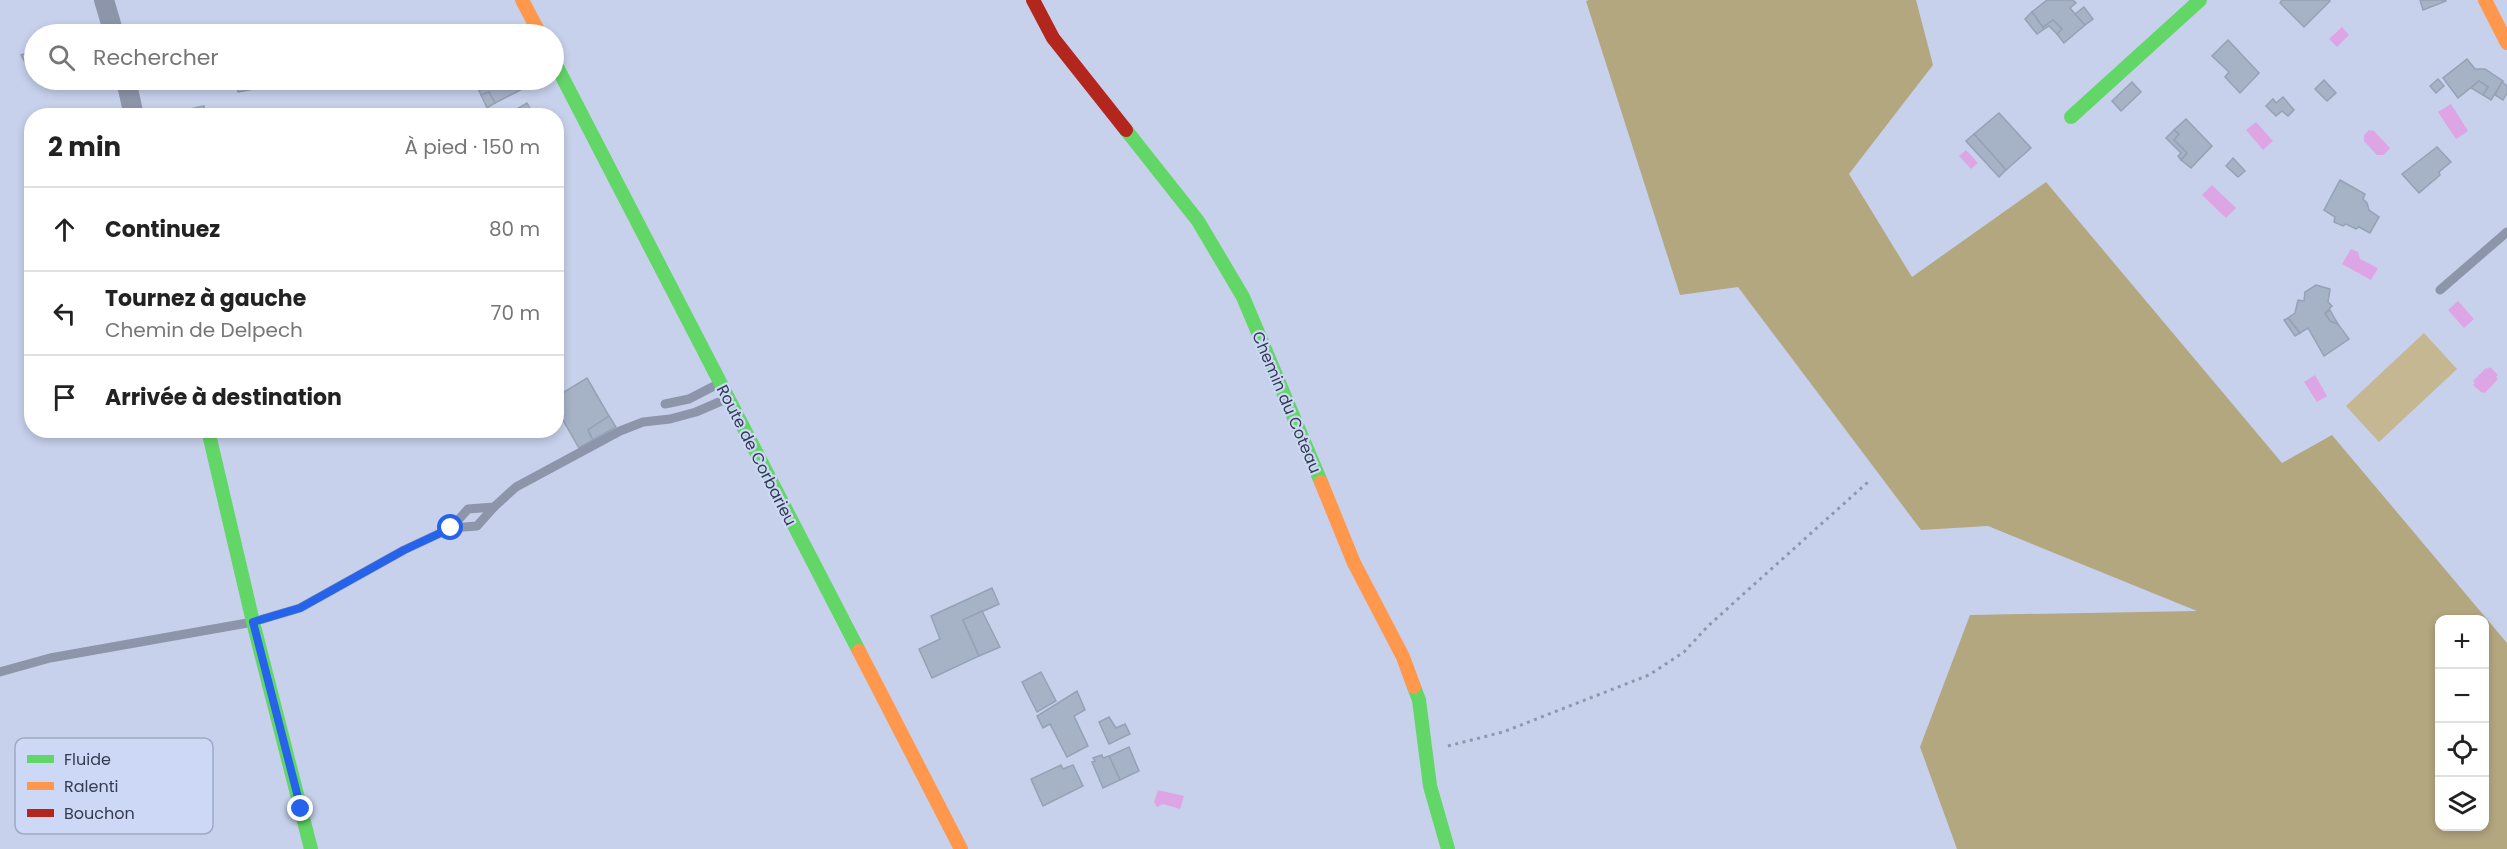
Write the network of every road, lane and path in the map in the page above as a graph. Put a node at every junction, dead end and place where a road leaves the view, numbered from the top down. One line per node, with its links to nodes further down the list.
1 (104, 0): 6 (street)
2 (522, 0): 7 (street)
3 (1033, 0): 24 (street, Chemin du Coteau)
4 (2200, 0): 12 (street)
5 (2485, 0): 8 (street)
6 (111, 24)
7 (535, 24)
8 (2507, 43)
9 (564, 81): 15 (street, Route de Corbarieu)
10 (128, 90): 11 (street)
11 (132, 108)
12 (2071, 117)
13 (2507, 232): 14 (lane)
14 (2440, 290)
15 (720, 382): 16 (street, Route de Corbarieu); 17 (lane)
16 (728, 398): 20 (lane); 26 (street, Route de Corbarieu)
17 (665, 404)
18 (210, 438): 22 (street)
19 (1869, 481): 24 (path)
20 (494, 507): 21 (lane); 21 (lane)
21 (451, 528): 22 (lane)
22 (253, 622): 23 (lane); 25 (street)
23 (0, 672)
24 (1426, 751): 27 (street, Chemin du Coteau)
25 (311, 849)
26 (961, 849)
27 (1448, 849)

